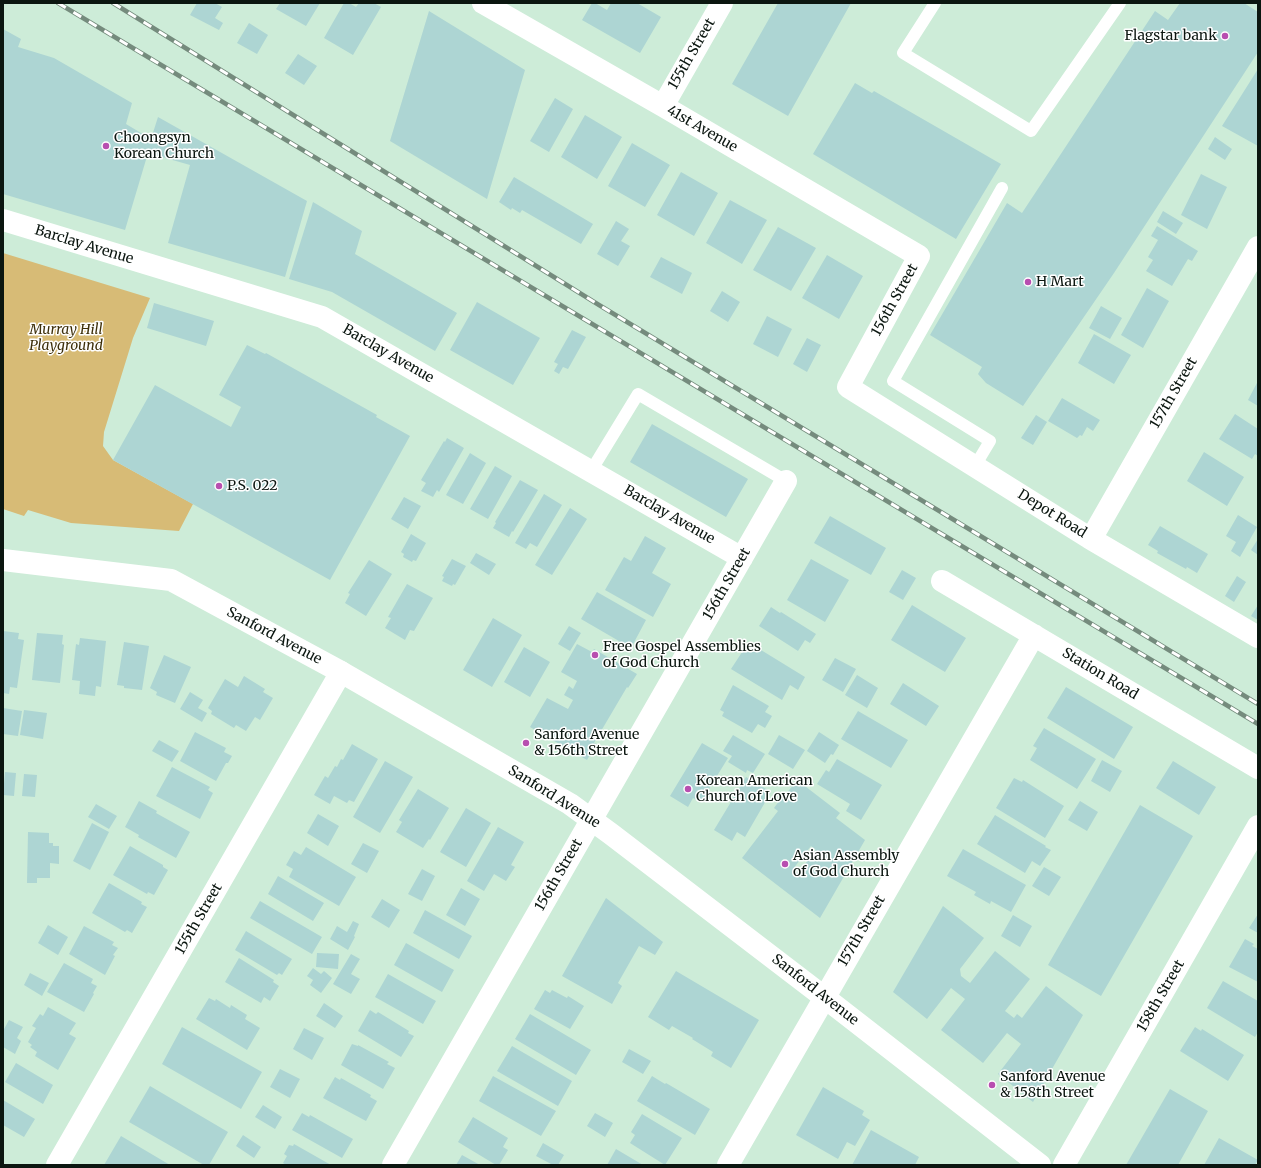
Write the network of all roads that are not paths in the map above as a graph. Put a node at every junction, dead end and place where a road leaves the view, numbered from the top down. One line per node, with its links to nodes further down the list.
1 (483, 3): 5 (street, 41st Avenue)
2 (722, 3): 5 (street, 155th Street)
3 (935, 3): 4 (lane)
4 (1120, 3)
5 (663, 106): 9 (street, 41st Avenue)
6 (1002, 188): 11 (lane)
7 (3, 220): 12 (street, Barclay Avenue)
8 (1258, 247): 14 (street, 157th Street)
9 (919, 256): 10 (street, 156th Street)
10 (848, 387): 11 (street, Depot Road)
11 (975, 466): 14 (street, Depot Road)
12 (591, 471): 13 (lane); 15 (street, Barclay Avenue)
13 (786, 481): 15 (street, 156th Street)
14 (1091, 539): 19 (street, Depot Road)
15 (742, 558): 22 (street, 156th Street)
16 (3, 560): 20 (street, Sanford Avenue)
17 (942, 581): 18 (street, Station Road)
18 (1034, 635): 21 (street, Station Road); 24 (street, 157th Street)
19 (1258, 637)
20 (341, 672): 22 (street, Sanford Avenue); 25 (street, 155th Street)
21 (1258, 768)
22 (591, 819): 24 (street, Sanford Avenue); 26 (street, 156th Street)
23 (1258, 826): 29 (street, 158th Street)
24 (824, 996): 27 (street, 157th Street); 28 (street, Sanford Avenue)
25 (57, 1165)
26 (393, 1165)
27 (728, 1165)
28 (1040, 1165)
29 (1064, 1165)

